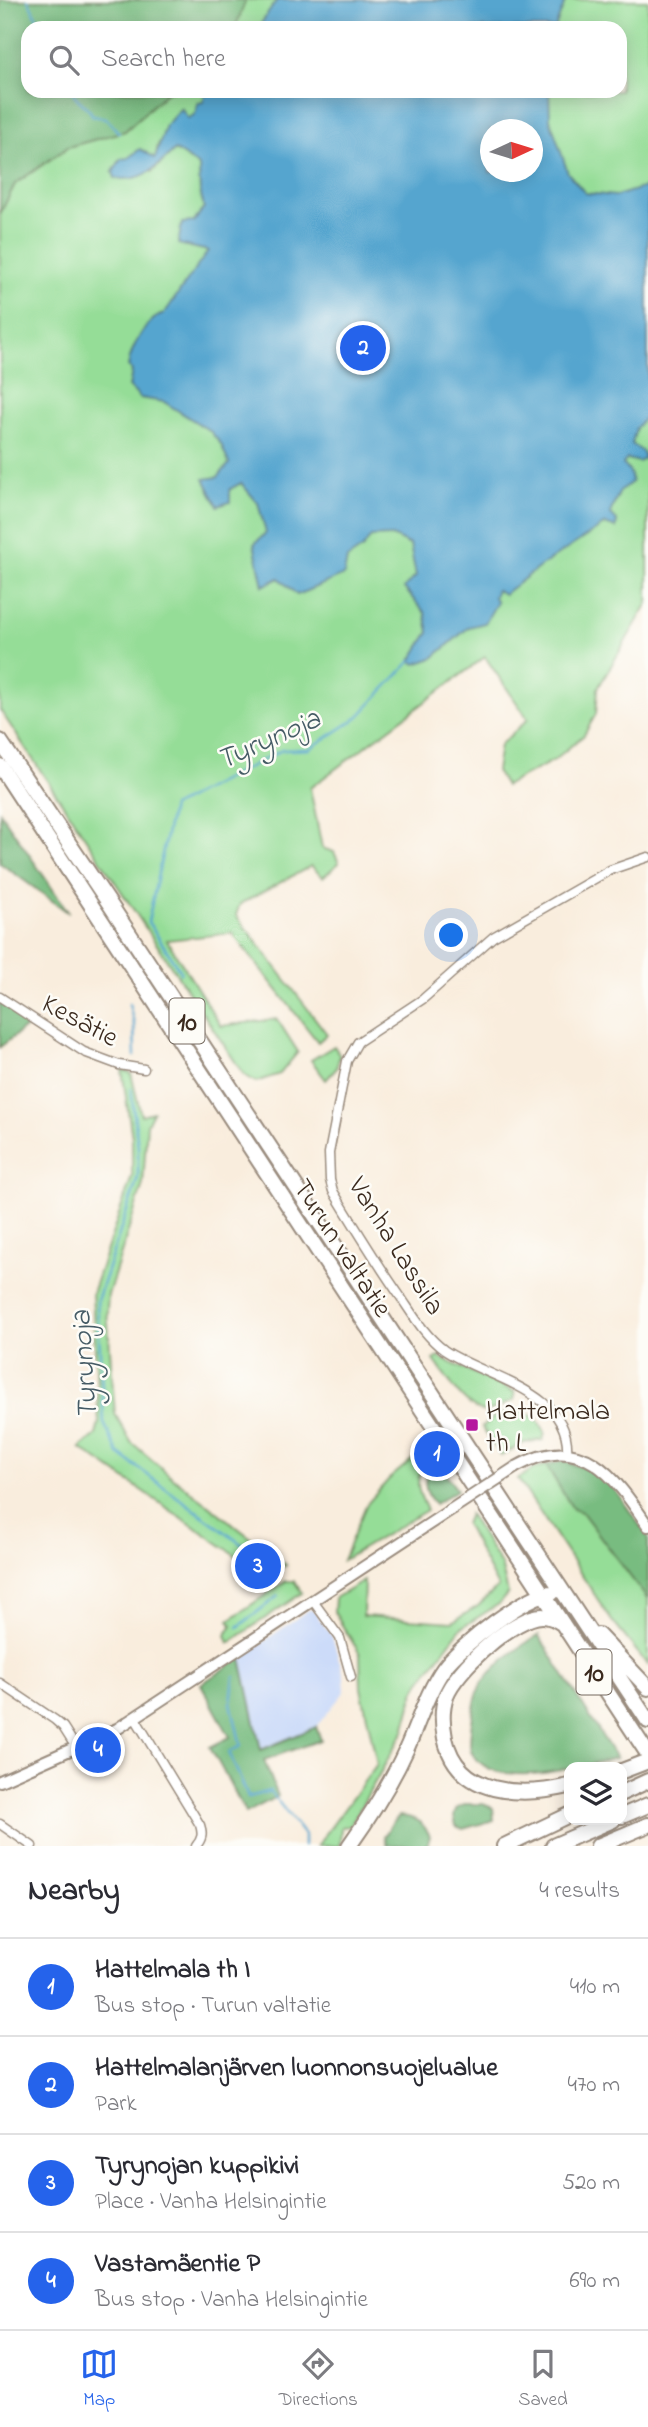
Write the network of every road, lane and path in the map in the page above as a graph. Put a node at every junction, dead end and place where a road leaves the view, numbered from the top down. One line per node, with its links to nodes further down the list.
1 (0, 741): 10 (highway, Turun valtatie / 10)
2 (0, 766): 8 (highway, Turun valtatie / 10)
3 (648, 857): 6 (street, Vanha Lassila)
4 (0, 997): 5 (street, Kesätie)
5 (144, 1069)
6 (567, 1454): 7 (street); 11 (street, bridge)
7 (648, 1526)
8 (516, 1554): 9 (highway, Turun valtatie / 10); 12 (highway)
9 (542, 1593): 10 (highway); 12 (highway); 14 (highway, Turun valtatie / 10)
10 (569, 1600): 13 (highway, Turun valtatie / 10)
11 (313, 1601): 15 (street); 18 (street)
12 (524, 1603): 35 (highway)
13 (579, 1617): 17 (highway); 19 (highway, Turun valtatie / 10)
14 (564, 1625): 21 (highway, Turun valtatie / 10); 25 (highway)
15 (351, 1677)
16 (0, 1683): 20 (street)
17 (648, 1688)
18 (135, 1717): 20 (street); 34 (street)
19 (648, 1721)
20 (76, 1749): 23 (street)
21 (645, 1760): 22 (highway)
22 (627, 1768)
23 (0, 1781)
24 (648, 1781): 26 (highway)
25 (564, 1787)
26 (627, 1791)
27 (648, 1805): 28 (highway)
28 (627, 1814)
29 (564, 1817): 36 (highway)
30 (0, 1824): 33 (street)
31 (601, 1825): 37 (highway)
32 (648, 1825): 38 (highway)
33 (32, 1846)
34 (196, 1846)
35 (349, 1846)
36 (504, 1846)
37 (553, 1846)
38 (598, 1846)

